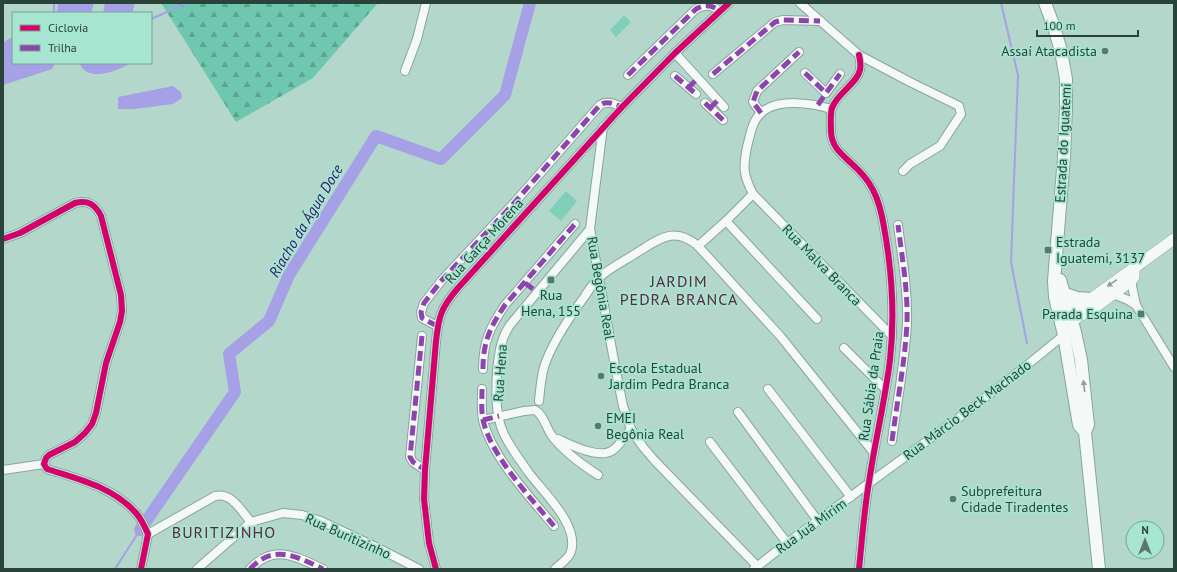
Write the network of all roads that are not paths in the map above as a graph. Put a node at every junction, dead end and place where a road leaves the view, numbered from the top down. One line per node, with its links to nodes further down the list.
1 (426, 3): 10 (street)
2 (729, 3): 5 (street, Rua Garça Morena)
3 (800, 3): 6 (street)
4 (1045, 3): 37 (main road, Estrada do Iguatemi)
5 (720, 11): 8 (street, Rua Garça Morena); 14 (street)
6 (820, 21): 9 (street); 12 (street)
7 (799, 52): 25 (street)
8 (675, 53): 16 (street); 22 (street, Rua Garça Morena)
9 (859, 54): 24 (street, Rua Sábia da Praia); 28 (street)
10 (405, 71)
11 (805, 73): 18 (street)
12 (713, 74)
13 (840, 74): 18 (street)
14 (628, 75)
15 (675, 76): 17 (street)
16 (698, 78): 17 (street); 20 (street)
17 (688, 88): 19 (street)
18 (826, 93): 21 (street)
19 (696, 94)
20 (718, 100): 23 (street); 26 (street)
21 (818, 105): 24 (street); 25 (street)
22 (622, 107): 27 (street, Rua Garça Morena); 51 (street)
23 (724, 107)
24 (832, 109): 48 (street, Rua Sábia da Praia)
25 (761, 113): 29 (street)
26 (723, 120)
27 (603, 127): 33 (street, Rua Begônia Real); 51 (street, Rua Garça Morena)
28 (903, 171)
29 (752, 194): 30 (street); 53 (street, Rua Malva Branca)
30 (726, 221): 36 (street); 47 (street)
31 (575, 224): 41 (street)
32 (898, 225): 49 (street)
33 (590, 229): 39 (street, Rua Begônia Real); 42 (street, Rua Hena)
34 (3, 239): 70 (street)
35 (1174, 239): 38 (main road, Rua Márcio Beck Machado)
36 (698, 246): 39 (street); 69 (street)
37 (1055, 262): 43 (main road, Estrada do Iguatemi); 50 (main road, Estrada do Iguatemi)
38 (1134, 268): 40 (main road); 45 (main road, Rua Márcio Beck Machado, one-way to 45)
39 (599, 277): 60 (street); 65 (street, Rua Begônia Real)
40 (1131, 281): 44 (main road, Rua Márcio Beck Machado); 46 (street)
41 (525, 283): 42 (street); 56 (street)
42 (537, 292): 62 (street, Rua Hena)
43 (1062, 293): 45 (main road); 50 (main road, Estrada do Iguatemi)
44 (1113, 294): 46 (street); 50 (main road, Rua Márcio Beck Machado)
45 (1091, 298): 50 (main road, Rua Márcio Beck Machado)
46 (1136, 305): 55 (street)
47 (817, 319)
48 (892, 321): 49 (street); 53 (street, Rua Sábia da Praia)
49 (907, 321): 67 (street)
50 (1065, 322): 64 (main road, Estrada do Iguatemi); 64 (main road, Estrada do Iguatemi, one-way to 50); 74 (street, Rua Márcio Beck Machado)
51 (437, 326): 72 (street, Rua Garça Morena)
52 (422, 336): 72 (street)
53 (892, 336): 59 (street, Rua Sábia da Praia)
54 (844, 348): 59 (street)
55 (1174, 367)
56 (483, 369)
57 (482, 389): 63 (street)
58 (768, 389): 75 (street)
59 (885, 389): 69 (street, Rua Sábia da Praia)
60 (539, 401)
61 (738, 412): 76 (street)
62 (499, 416): 63 (street); 66 (street); 88 (street, Rua Hena)
63 (483, 420): 78 (street)
64 (1084, 427): 90 (main road, Estrada do Iguatemi)
65 (631, 428): 66 (street); 81 (street, Rua Begônia Real)
66 (553, 437): 73 (street)
67 (892, 441)
68 (710, 442): 80 (street)
69 (874, 453): 74 (street, Rua Sábia da Praia)
70 (44, 464): 71 (street); 79 (street)
71 (3, 470)
72 (425, 470): 87 (street, Rua Garça Morena)
73 (598, 475)
74 (868, 484): 75 (street, Rua Juá Mirim); 89 (street, Rua Sábia da Praia)
75 (851, 497): 76 (street, Rua Juá Mirim)
76 (818, 521): 80 (street, Rua Juá Mirim)
77 (250, 522): 79 (street); 83 (street, Rua Buritizinho); 86 (street, Rua Buritizinho)
78 (554, 526)
79 (148, 534): 82 (street)
80 (787, 543): 81 (street, Rua Juá Mirim)
81 (756, 568)
82 (141, 569)
83 (197, 569)
84 (250, 569): 85 (street)
85 (323, 569)
86 (419, 569)
87 (436, 569)
88 (555, 569)
89 (859, 569)
90 (1098, 569)

